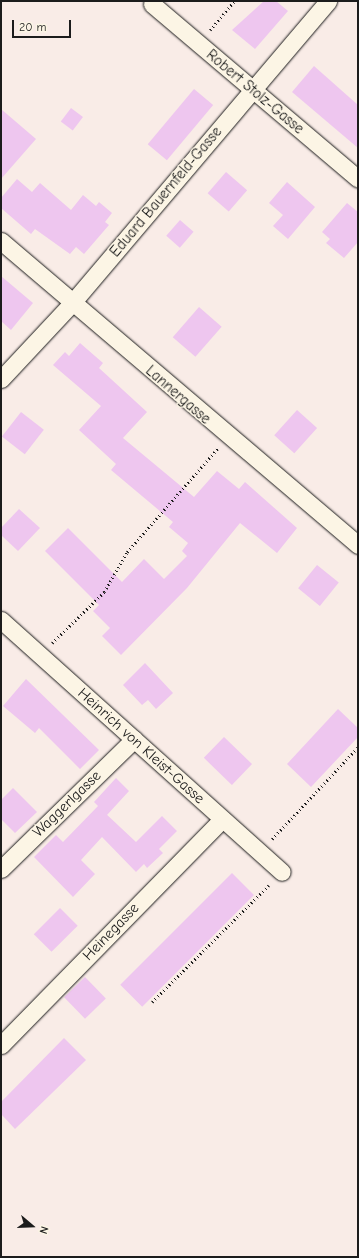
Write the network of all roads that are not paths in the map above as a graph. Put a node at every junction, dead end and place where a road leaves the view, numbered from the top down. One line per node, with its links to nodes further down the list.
1 (328, 1): 3 (street, Eduard Bauernfeld-Gasse)
2 (152, 4): 3 (street, Robert Stolz-Gasse)
3 (253, 90): 4 (street, Robert Stolz-Gasse); 6 (street, Eduard Bauernfeld-Gasse)
4 (358, 179)
5 (1, 241): 6 (street, Lannergasse)
6 (72, 303): 7 (street, Eduard Bauernfeld-Gasse); 8 (street, Lannergasse)
7 (1, 379)
8 (358, 545)
9 (1, 620): 10 (street, Heinrich von Kleist-Gasse)
10 (134, 739): 11 (street, Heinrich von Kleist-Gasse); 12 (street, Waggerlgasse)
11 (222, 819): 13 (street, Heinrich von Kleist-Gasse); 14 (street, Heinegasse)
12 (1, 869)
13 (282, 872)
14 (1, 1045)

